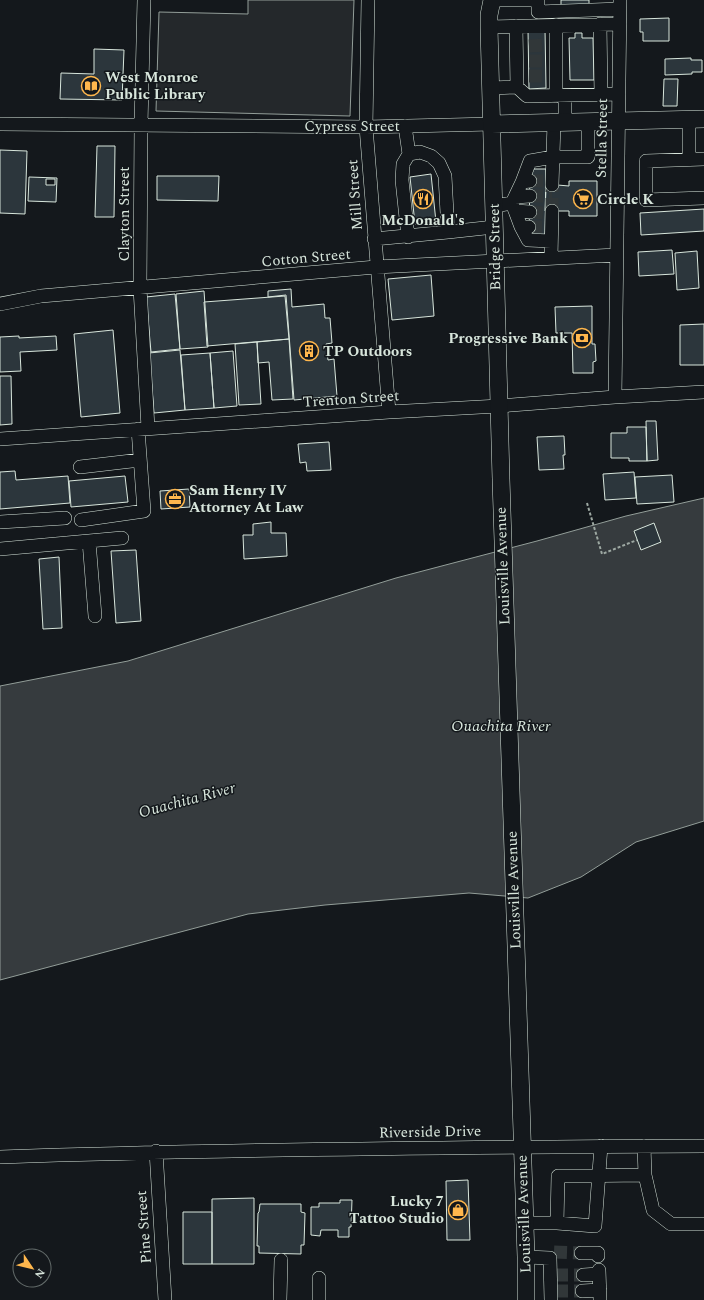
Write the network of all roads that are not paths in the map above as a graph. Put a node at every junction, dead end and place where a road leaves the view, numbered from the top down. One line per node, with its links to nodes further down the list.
1 (144, 0): 22 (street, Clayton Street)
2 (368, 0): 24 (street, Mill Street)
3 (538, 4): 4 (street); 5 (street); 10 (street)
4 (620, 4): 7 (street, Stella Street)
5 (490, 8): 9 (street); 12 (main road, Bridge Street)
6 (600, 24): 7 (street); 8 (street); 14 (street)
7 (620, 24): 13 (street, Stella Street)
8 (556, 25): 10 (street); 15 (street)
9 (516, 26): 10 (street); 11 (street)
10 (538, 26)
11 (521, 79): 12 (street); 15 (street)
12 (491, 88): 21 (main road, Bridge Street)
13 (618, 94): 14 (street); 18 (street, Stella Street)
14 (601, 95): 15 (street)
15 (560, 96): 19 (street)
16 (696, 120): 18 (main road, Cypress Street); 27 (street)
17 (588, 122): 18 (main road, Cypress Street); 19 (main road, Cypress Street); 26 (street)
18 (618, 122): 41 (street, Stella Street)
19 (560, 123): 21 (main road, Cypress Street); 26 (street)
20 (0, 124): 22 (street, Cypress Street)
21 (492, 124): 23 (street, Cypress Street); 33 (main road, Bridge Street)
22 (141, 125): 24 (street, Cypress Street); 45 (street, Clayton Street)
23 (405, 126): 24 (street, Cypress Street); 25 (street)
24 (366, 127): 40 (street, Mill Street)
25 (409, 154): 37 (street); 39 (street)
26 (553, 157): 29 (street); 32 (street)
27 (689, 159): 28 (street); 31 (street)
28 (704, 159)
29 (550, 182)
30 (530, 196): 32 (street)
31 (704, 198)
32 (514, 204): 33 (street); 34 (street); 38 (street)
33 (494, 206): 36 (main road, Bridge Street)
34 (530, 212)
35 (550, 212): 38 (street)
36 (494, 227): 37 (street); 43 (main road, Bridge Street)
37 (448, 232): 39 (street)
38 (549, 232): 42 (street)
39 (408, 237): 40 (street)
40 (374, 239): 44 (street, Mill Street)
41 (616, 255): 42 (street, Cotton Street); 48 (street, Stella Street)
42 (551, 258): 43 (street, Cotton Street)
43 (495, 261): 44 (street, Cotton Street); 49 (main road, Bridge Street)
44 (376, 267): 45 (street, Cotton Street); 50 (street, Mill Street)
45 (140, 288): 46 (street, Cotton Street); 51 (street, Clayton Street)
46 (0, 304)
47 (704, 392): 48 (street, Trenton Street)
48 (615, 397): 49 (street, Trenton Street)
49 (499, 406): 50 (street, Trenton Street); 55 (main road, Bridge Street)
50 (389, 412): 51 (street, Trenton Street)
51 (143, 429): 52 (street, Trenton Street); 53 (street, Clayton Street)
52 (0, 439)
53 (140, 460): 54 (street); 57 (street, Clayton Street)
54 (80, 467)
55 (501, 479): 63 (main road, Louisville Avenue)
56 (65, 518): 58 (street)
57 (81, 520)
58 (0, 522)
59 (122, 538): 60 (street)
60 (89, 541): 61 (street); 62 (street)
61 (0, 549)
62 (95, 616)
63 (522, 1146): 64 (street, Riverside Drive); 67 (street, Riverside Drive); 71 (main road, Louisville Avenue)
64 (601, 1146): 65 (street, Riverside Drive); 69 (street)
65 (644, 1146): 66 (street, Riverside Drive); 70 (street)
66 (704, 1146)
67 (156, 1151): 68 (street, Riverside Drive); 83 (street, Pine Street)
68 (0, 1156)
69 (599, 1175): 70 (street); 72 (street); 72 (street)
70 (645, 1175): 73 (street)
71 (525, 1223): 72 (street); 76 (main road, Louisville Avenue)
72 (557, 1223)
73 (704, 1224)
74 (581, 1253): 75 (street)
75 (598, 1256)
76 (526, 1257): 81 (street); 86 (main road, Louisville Avenue)
77 (281, 1260): 84 (street)
78 (583, 1275): 82 (street)
79 (319, 1278): 85 (street)
80 (582, 1291): 82 (street)
81 (552, 1294)
82 (600, 1295)
83 (165, 1300)
84 (280, 1300)
85 (320, 1300)
86 (526, 1300)

